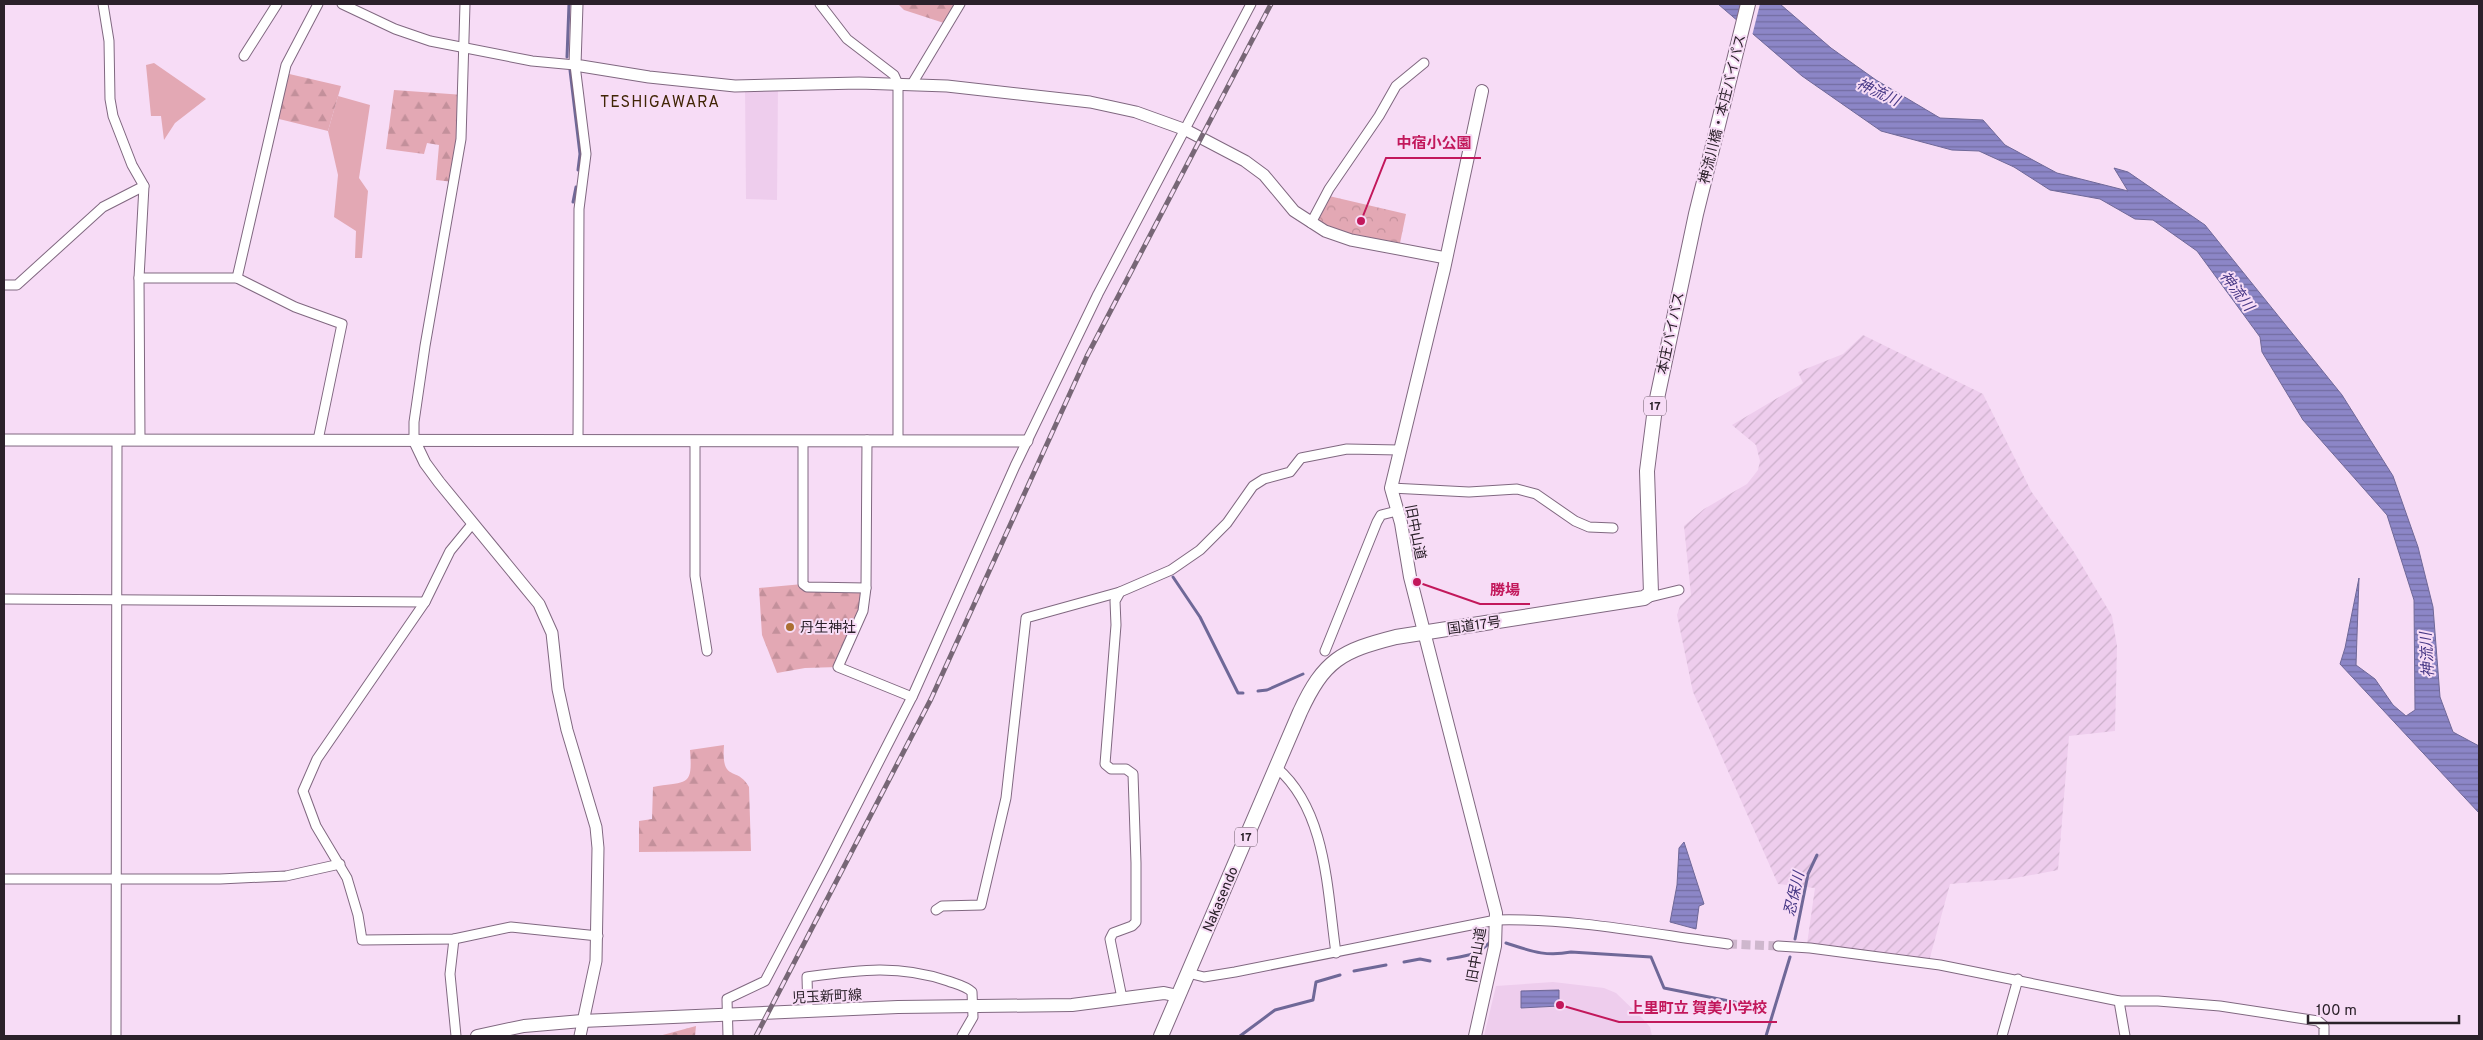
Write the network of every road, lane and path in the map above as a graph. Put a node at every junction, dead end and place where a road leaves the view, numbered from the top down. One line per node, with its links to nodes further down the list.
1 (103, 4): 19 (street)
2 (277, 4): 12 (street)
3 (318, 4): 24 (street)
4 (342, 4): 11 (street)
5 (466, 4): 11 (street)
6 (577, 4): 14 (street)
7 (820, 4): 15 (street)
8 (960, 4): 16 (street)
9 (1251, 4): 18 (street)
10 (1748, 4): 20 (highway, 神流川橋・本庄バイパス / 17)
11 (465, 49): 14 (street); 30 (street)
12 (244, 56)
13 (1424, 63): 21 (street)
14 (575, 66): 15 (street); 32 (street)
15 (898, 84): 16 (street); 35 (street)
16 (912, 84): 18 (street)
17 (1482, 91): 22 (main road, 旧中山道)
18 (1186, 130): 21 (street); 36 (street)
19 (144, 186): 23 (street); 25 (street)
20 (1696, 214): 45 (highway, 本庄バイパス / 17)
21 (1311, 223): 22 (street)
22 (1446, 258): 37 (main road, 旧中山道)
23 (139, 278): 24 (street); 28 (street)
24 (237, 278): 29 (street)
25 (4, 285)
26 (4, 440): 27 (street)
27 (117, 440): 28 (street); 46 (street)
28 (140, 440): 29 (street)
29 (318, 440): 30 (street)
30 (414, 440): 32 (street); 40 (street)
31 (867, 440): 34 (street); 35 (street); 42 (street)
32 (578, 441): 33 (street)
33 (695, 441): 34 (street); 51 (street)
34 (803, 441): 42 (street)
35 (898, 441): 36 (street)
36 (1027, 441): 53 (street)
37 (1399, 450): 38 (main road, 旧中山道); 44 (street)
38 (1392, 488): 39 (main road, 旧中山道); 41 (street)
39 (1397, 511): 49 (main road, 旧中山道); 50 (street)
40 (473, 523): 48 (street); 60 (street)
41 (1613, 528)
42 (866, 588): 53 (street)
43 (1680, 590): 45 (street)
44 (1120, 592): 58 (street); 68 (street)
45 (1644, 598): 49 (highway, 国道17号 / 17)
46 (116, 599): 47 (street); 48 (street); 56 (street)
47 (4, 600)
48 (425, 602): 55 (street)
49 (1425, 632): 52 (highway, 国道17号 / 17); 59 (main road, 旧中山道)
50 (1325, 651)
51 (707, 652)
52 (1316, 680): 54 (highway, Nakasendo / 17)
53 (912, 697): 72 (street)
54 (1277, 768): 64 (street); 65 (highway, Nakasendo / 17)
55 (340, 864): 56 (street); 61 (street)
56 (116, 878): 57 (street); 74 (street)
57 (4, 879)
58 (936, 910)
59 (1496, 920): 62 (street); 64 (street); 81 (main road, 旧中山道)
60 (598, 936): 61 (street); 73 (street)
61 (454, 940): 75 (street)
62 (1728, 944)
63 (1778, 946): 66 (street)
64 (1336, 952): 65 (street)
65 (1188, 973): 67 (highway, Nakasendo / 17)
66 (2018, 979): 69 (street); 82 (street)
67 (1178, 996): 68 (main road, 児玉新町線); 80 (highway, Nakasendo / 17)
68 (1122, 998): 70 (main road, 児玉新町線)
69 (2119, 1001): 83 (street); 84 (street)
70 (973, 1006): 71 (main road, 児玉新町線); 71 (street); 79 (street)
71 (808, 1012): 72 (main road, 児玉新町線)
72 (727, 1015): 73 (main road, 児玉新町線); 78 (street)
73 (582, 1022): 76 (main road, 児玉新町線); 77 (street)
74 (116, 1036)
75 (456, 1036)
76 (479, 1036)
77 (580, 1036)
78 (728, 1036)
79 (962, 1036)
80 (1161, 1036)
81 (1475, 1036)
82 (2002, 1036)
83 (2125, 1036)
84 (2324, 1036)

